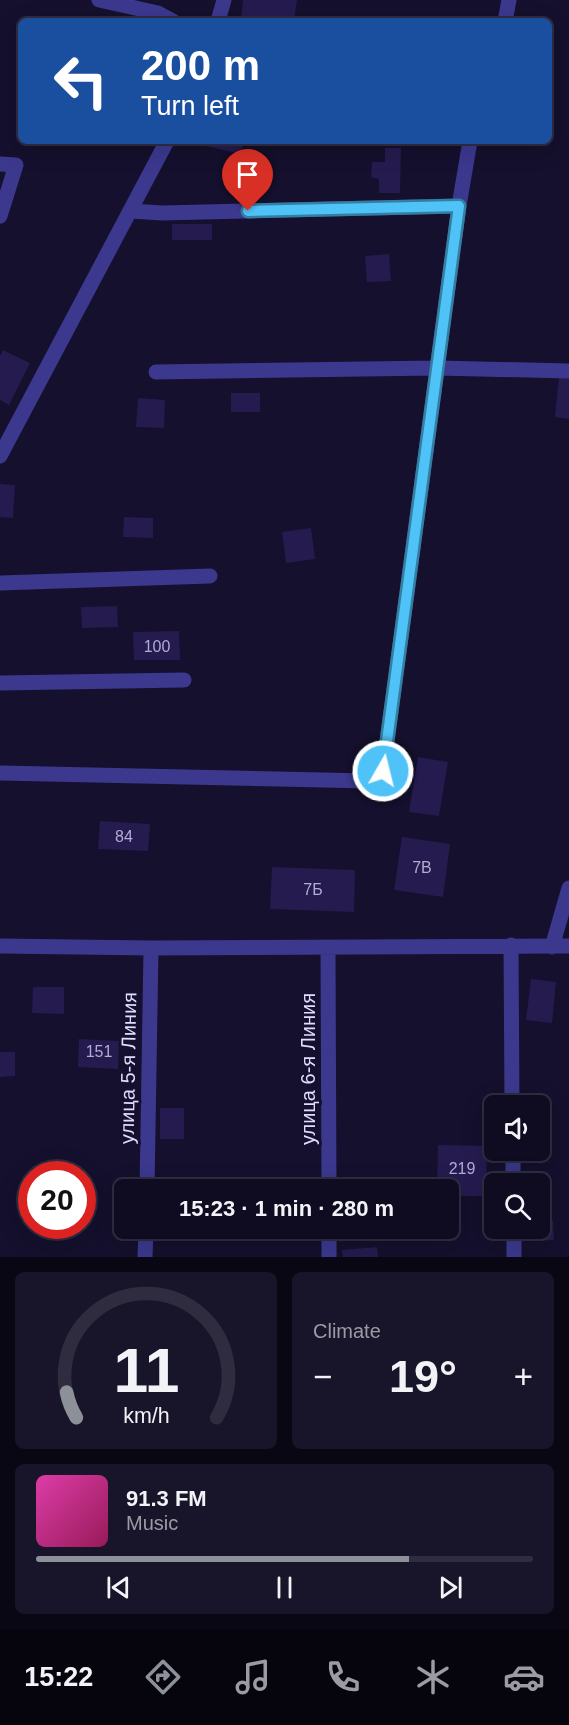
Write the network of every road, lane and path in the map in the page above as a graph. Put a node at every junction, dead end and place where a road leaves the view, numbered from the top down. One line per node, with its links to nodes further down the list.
1 (99, 0): 4 (street)
2 (224, 0): 5 (street)
3 (509, 0): 6 (street)
4 (167, 18)
5 (219, 18)
6 (506, 18)
7 (165, 144): 11 (street)
8 (469, 144): 10 (street)
9 (0, 164): 12 (street)
10 (459, 206): 11 (street); 13 (street)
11 (131, 212): 16 (street)
12 (0, 216)
13 (437, 368): 14 (street); 15 (street); 21 (street)
14 (569, 371)
15 (156, 372)
16 (0, 456)
17 (210, 576): 18 (street)
18 (0, 583)
19 (184, 680): 20 (street)
20 (0, 683)
21 (0, 774)
22 (569, 888): 26 (street)
23 (510, 945): 26 (street); 28 (street); 29 (street)
24 (0, 946): 27 (street)
25 (569, 946): 26 (street)
26 (552, 947)
27 (151, 948): 28 (street); 30 (street, улица 5-я Линия)
28 (328, 948): 31 (street, улица 6-я Линия)
29 (512, 1095)
30 (147, 1179)
31 (329, 1179)
32 (146, 1239): 35 (street)
33 (329, 1239): 36 (street)
34 (513, 1239): 37 (street)
35 (145, 1257)
36 (329, 1257)
37 (514, 1257)

